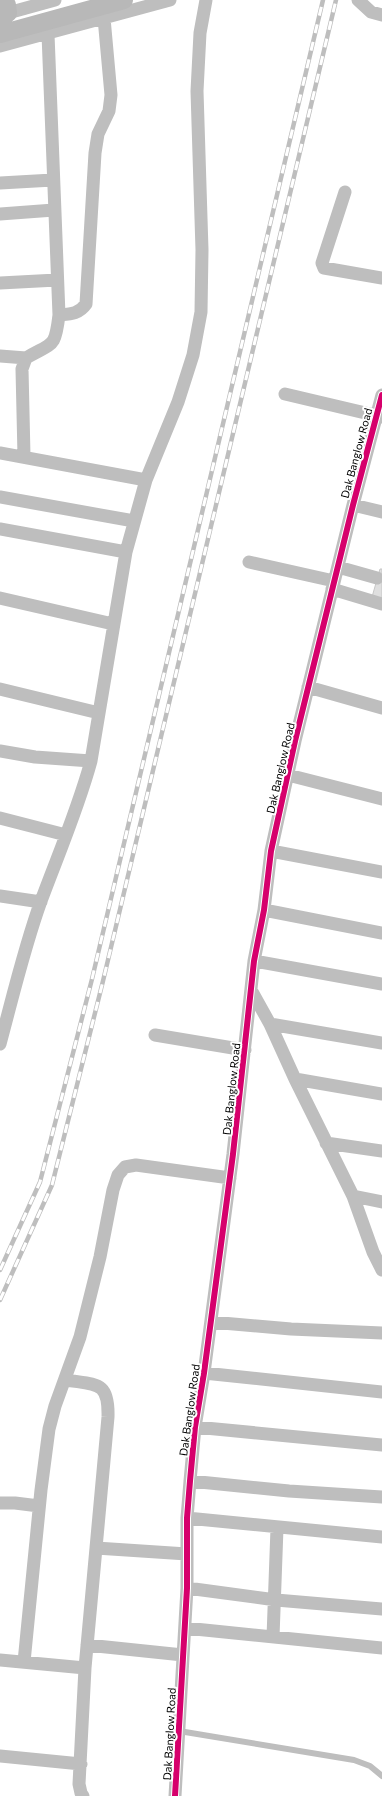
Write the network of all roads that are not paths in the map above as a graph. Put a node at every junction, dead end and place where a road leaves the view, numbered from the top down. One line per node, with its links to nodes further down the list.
1 (55, 0): 6 (street)
2 (124, 0): 9 (main road)
3 (170, 0): 8 (street)
4 (206, 0): 28 (street)
5 (358, 0): 7 (street)
6 (4, 11)
7 (382, 15)
8 (104, 18): 10 (street); 20 (street)
9 (0, 34)
10 (48, 34): 11 (street); 12 (street)
11 (0, 46)
12 (53, 180): 13 (street); 15 (street)
13 (0, 183)
14 (345, 192): 17 (street)
15 (54, 210): 16 (street); 18 (street)
16 (0, 214)
17 (382, 278)
18 (57, 280): 19 (street); 20 (street)
19 (0, 282)
20 (58, 315): 22 (street)
21 (0, 356): 22 (street)
22 (26, 358): 27 (street)
23 (285, 394): 25 (street)
24 (382, 395): 25 (street, Dak Banglow Road)
25 (379, 417): 30 (street, Dak Banglow Road)
26 (0, 453): 27 (street)
27 (24, 456): 28 (street)
28 (146, 480): 32 (street)
29 (0, 497): 32 (street)
30 (353, 505): 31 (street); 36 (street, Dak Banglow Road)
31 (382, 512)
32 (134, 521): 34 (street)
33 (0, 529): 34 (street)
34 (126, 552): 41 (street)
35 (249, 562): 38 (street)
36 (338, 566): 37 (street); 38 (street, Dak Banglow Road)
37 (377, 578)
38 (333, 585): 40 (street); 42 (street, Dak Banglow Road)
39 (0, 598): 41 (street)
40 (382, 604)
41 (113, 624): 45 (street)
42 (308, 687): 44 (street); 48 (street, Dak Banglow Road)
43 (0, 689): 45 (street)
44 (382, 708)
45 (99, 713): 47 (street)
46 (0, 751): 47 (street)
47 (91, 761): 51 (street)
48 (288, 775): 49 (street); 52 (street, Dak Banglow Road)
49 (382, 799)
50 (0, 818): 51 (street)
51 (66, 835): 55 (street)
52 (271, 851): 53 (street); 56 (street, Dak Banglow Road)
53 (382, 872)
54 (0, 896): 55 (street)
55 (41, 902): 64 (street)
56 (264, 910): 57 (street); 58 (street, Dak Banglow Road)
57 (382, 932)
58 (254, 961): 59 (street); 60 (street, Dak Banglow Road)
59 (382, 984)
60 (251, 990): 61 (street); 65 (street, Dak Banglow Road)
61 (270, 1024): 63 (street); 66 (street)
62 (155, 1035): 65 (street)
63 (382, 1043)
64 (0, 1044)
65 (245, 1050): 70 (street, Dak Banglow Road)
66 (295, 1079): 67 (street); 68 (street)
67 (382, 1094)
68 (326, 1143): 69 (street); 71 (street)
69 (382, 1151)
70 (230, 1178): 75 (street, Dak Banglow Road); 78 (street)
71 (353, 1196): 72 (street); 73 (street)
72 (382, 1202)
73 (378, 1252): 74 (street)
74 (382, 1270)
75 (211, 1322): 76 (street); 77 (street, Dak Banglow Road)
76 (382, 1333)
77 (204, 1373): 79 (street); 80 (street, Dak Banglow Road)
78 (66, 1380): 85 (street); 89 (street)
79 (382, 1392)
80 (195, 1427): 81 (street); 82 (street, Dak Banglow Road)
81 (382, 1445)
82 (190, 1481): 83 (street); 86 (street, Dak Banglow Road)
83 (382, 1497)
84 (0, 1503): 85 (street)
85 (39, 1506): 100 (street)
86 (187, 1518): 87 (street); 90 (street, Dak Banglow Road)
87 (277, 1528): 88 (street); 92 (street)
88 (382, 1537)
89 (96, 1548): 90 (street); 96 (street)
90 (187, 1554): 91 (street, Dak Banglow Road)
91 (187, 1588): 92 (street); 94 (street, Dak Banglow Road)
92 (276, 1600): 93 (street); 95 (street)
93 (382, 1609)
94 (184, 1628): 95 (street); 98 (street, Dak Banglow Road)
95 (273, 1637): 97 (street)
96 (88, 1645): 98 (street); 101 (street)
97 (382, 1648)
98 (183, 1655): 102 (street, Dak Banglow Road)
99 (0, 1660): 100 (street)
100 (24, 1662): 101 (street)
101 (85, 1668): 104 (street)
102 (179, 1731): 105 (lane); 107 (street, Dak Banglow Road)
103 (0, 1756): 104 (street)
104 (80, 1764): 106 (street)
105 (382, 1776)
106 (83, 1796)
107 (175, 1796)

